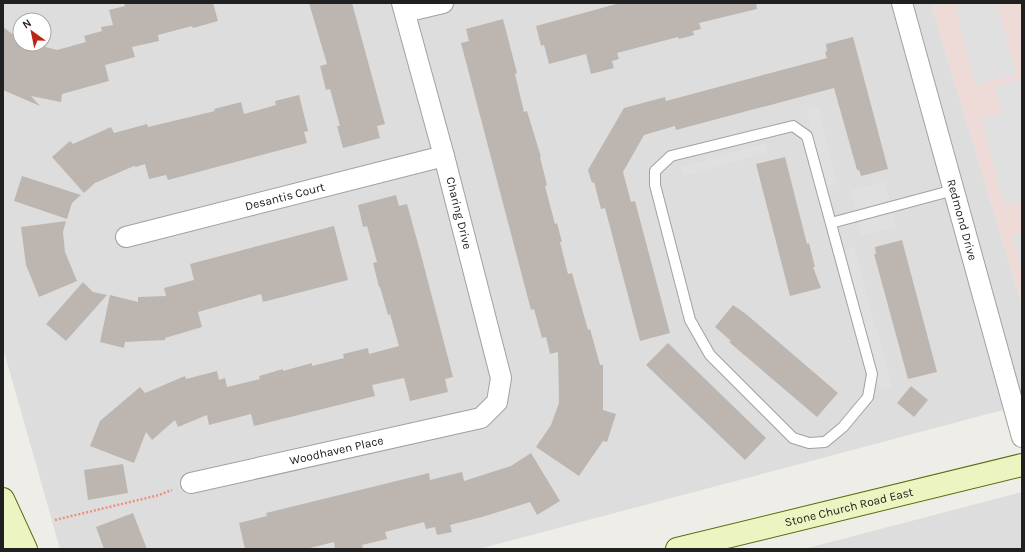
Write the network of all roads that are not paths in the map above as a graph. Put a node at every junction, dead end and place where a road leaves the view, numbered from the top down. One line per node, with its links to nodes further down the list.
1 (443, 3): 3 (street)
2 (902, 3): 5 (street, Redmond Drive)
3 (403, 8): 4 (street, Charing Drive)
4 (444, 156): 7 (street, Desantis Court); 8 (street, Charing Drive)
5 (954, 190): 6 (lane); 9 (street, Redmond Drive)
6 (831, 223): 6 (lane)
7 (126, 237)
8 (481, 418): 11 (street, Woodhaven Place)
9 (1022, 437)
10 (1022, 465): 16 (main road, Stone Church Road East)
11 (191, 483)
12 (3, 499): 15 (main road)
13 (3, 513): 14 (main road)
14 (6, 549)
15 (26, 549)
16 (677, 549)

